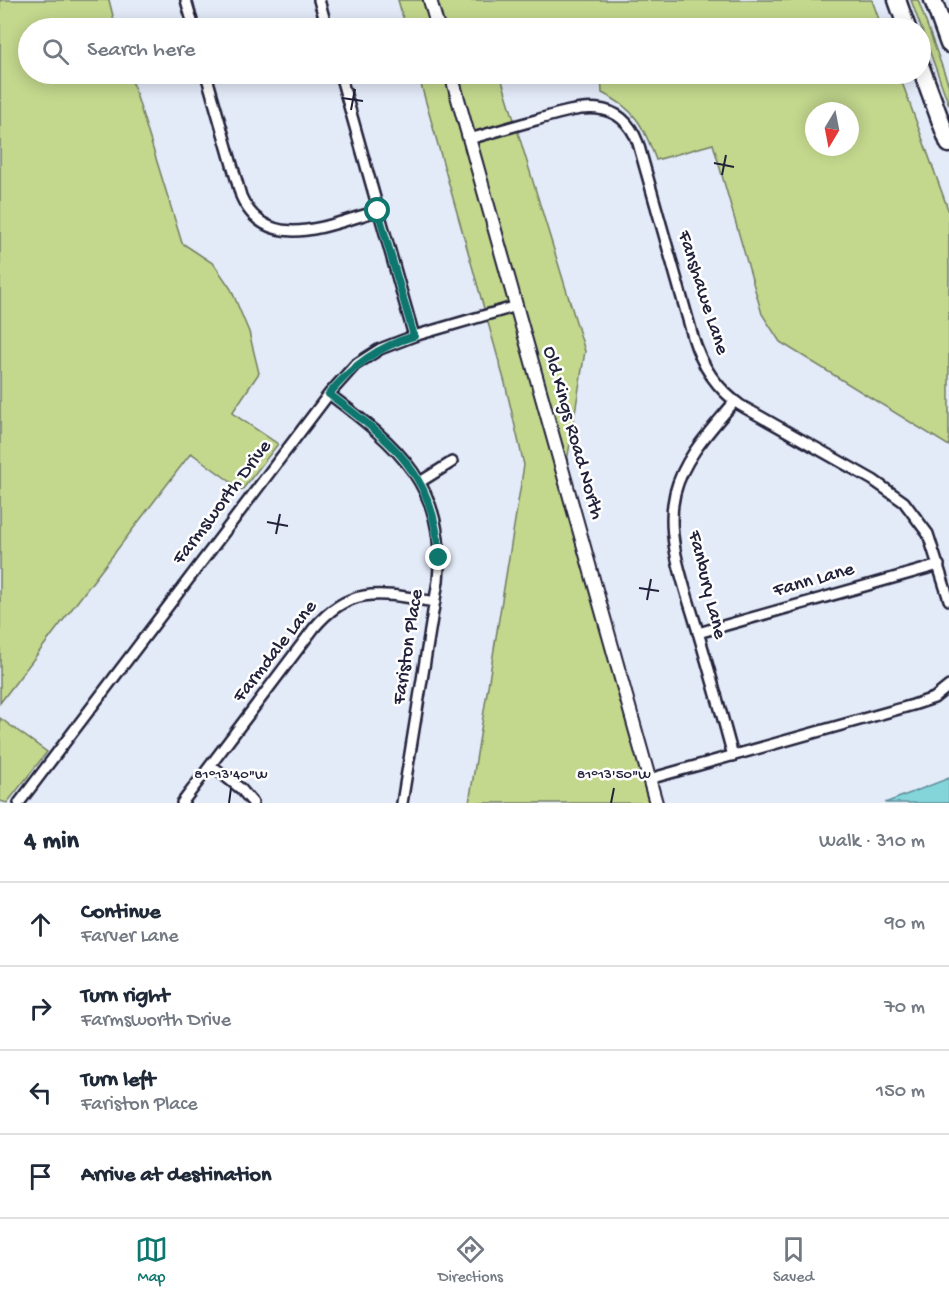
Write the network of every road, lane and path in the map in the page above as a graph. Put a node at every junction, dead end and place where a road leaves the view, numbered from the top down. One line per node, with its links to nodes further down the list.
1 (186, 0): 6 (street)
2 (319, 0): 7 (street)
3 (430, 0): 8 (street)
4 (897, 0): 9 (highway)
5 (933, 0): 10 (highway)
6 (191, 18)
7 (324, 18)
8 (435, 18)
9 (903, 18)
10 (949, 44)
11 (210, 84): 17 (street)
12 (343, 84): 17 (street)
13 (454, 84): 15 (street, Old Kings Road North)
14 (928, 84): 16 (highway)
15 (469, 139): 18 (street, Old Kings Road North); 21 (street, Fanshawe Lane)
16 (949, 144)
17 (378, 211): 19 (street)
18 (517, 306): 19 (street, Farmsworth Drive); 31 (street, Old Kings Road North)
19 (414, 336): 20 (street, Farmsworth Drive)
20 (329, 394): 23 (street, Fariston Place); 32 (street, Farmsworth Drive)
21 (735, 401): 24 (street, Fanshawe Lane); 27 (street, Fanbury Lane)
22 (452, 462): 23 (street)
23 (420, 482): 26 (street, Fariston Place)
24 (939, 565): 25 (street, Fanshawe Lane); 27 (street, Fann Lane)
25 (949, 600)
26 (435, 602): 30 (street, Farmdale Lane); 35 (street, Fariston Place)
27 (698, 633): 29 (street, Fanbury Lane)
28 (949, 686): 29 (street)
29 (733, 756): 31 (street)
30 (211, 765): 33 (street, Farmdale Lane); 34 (street)
31 (649, 779): 36 (street, Old Kings Road North)
32 (19, 803)
33 (182, 803)
34 (253, 803)
35 (402, 803)
36 (656, 803)

